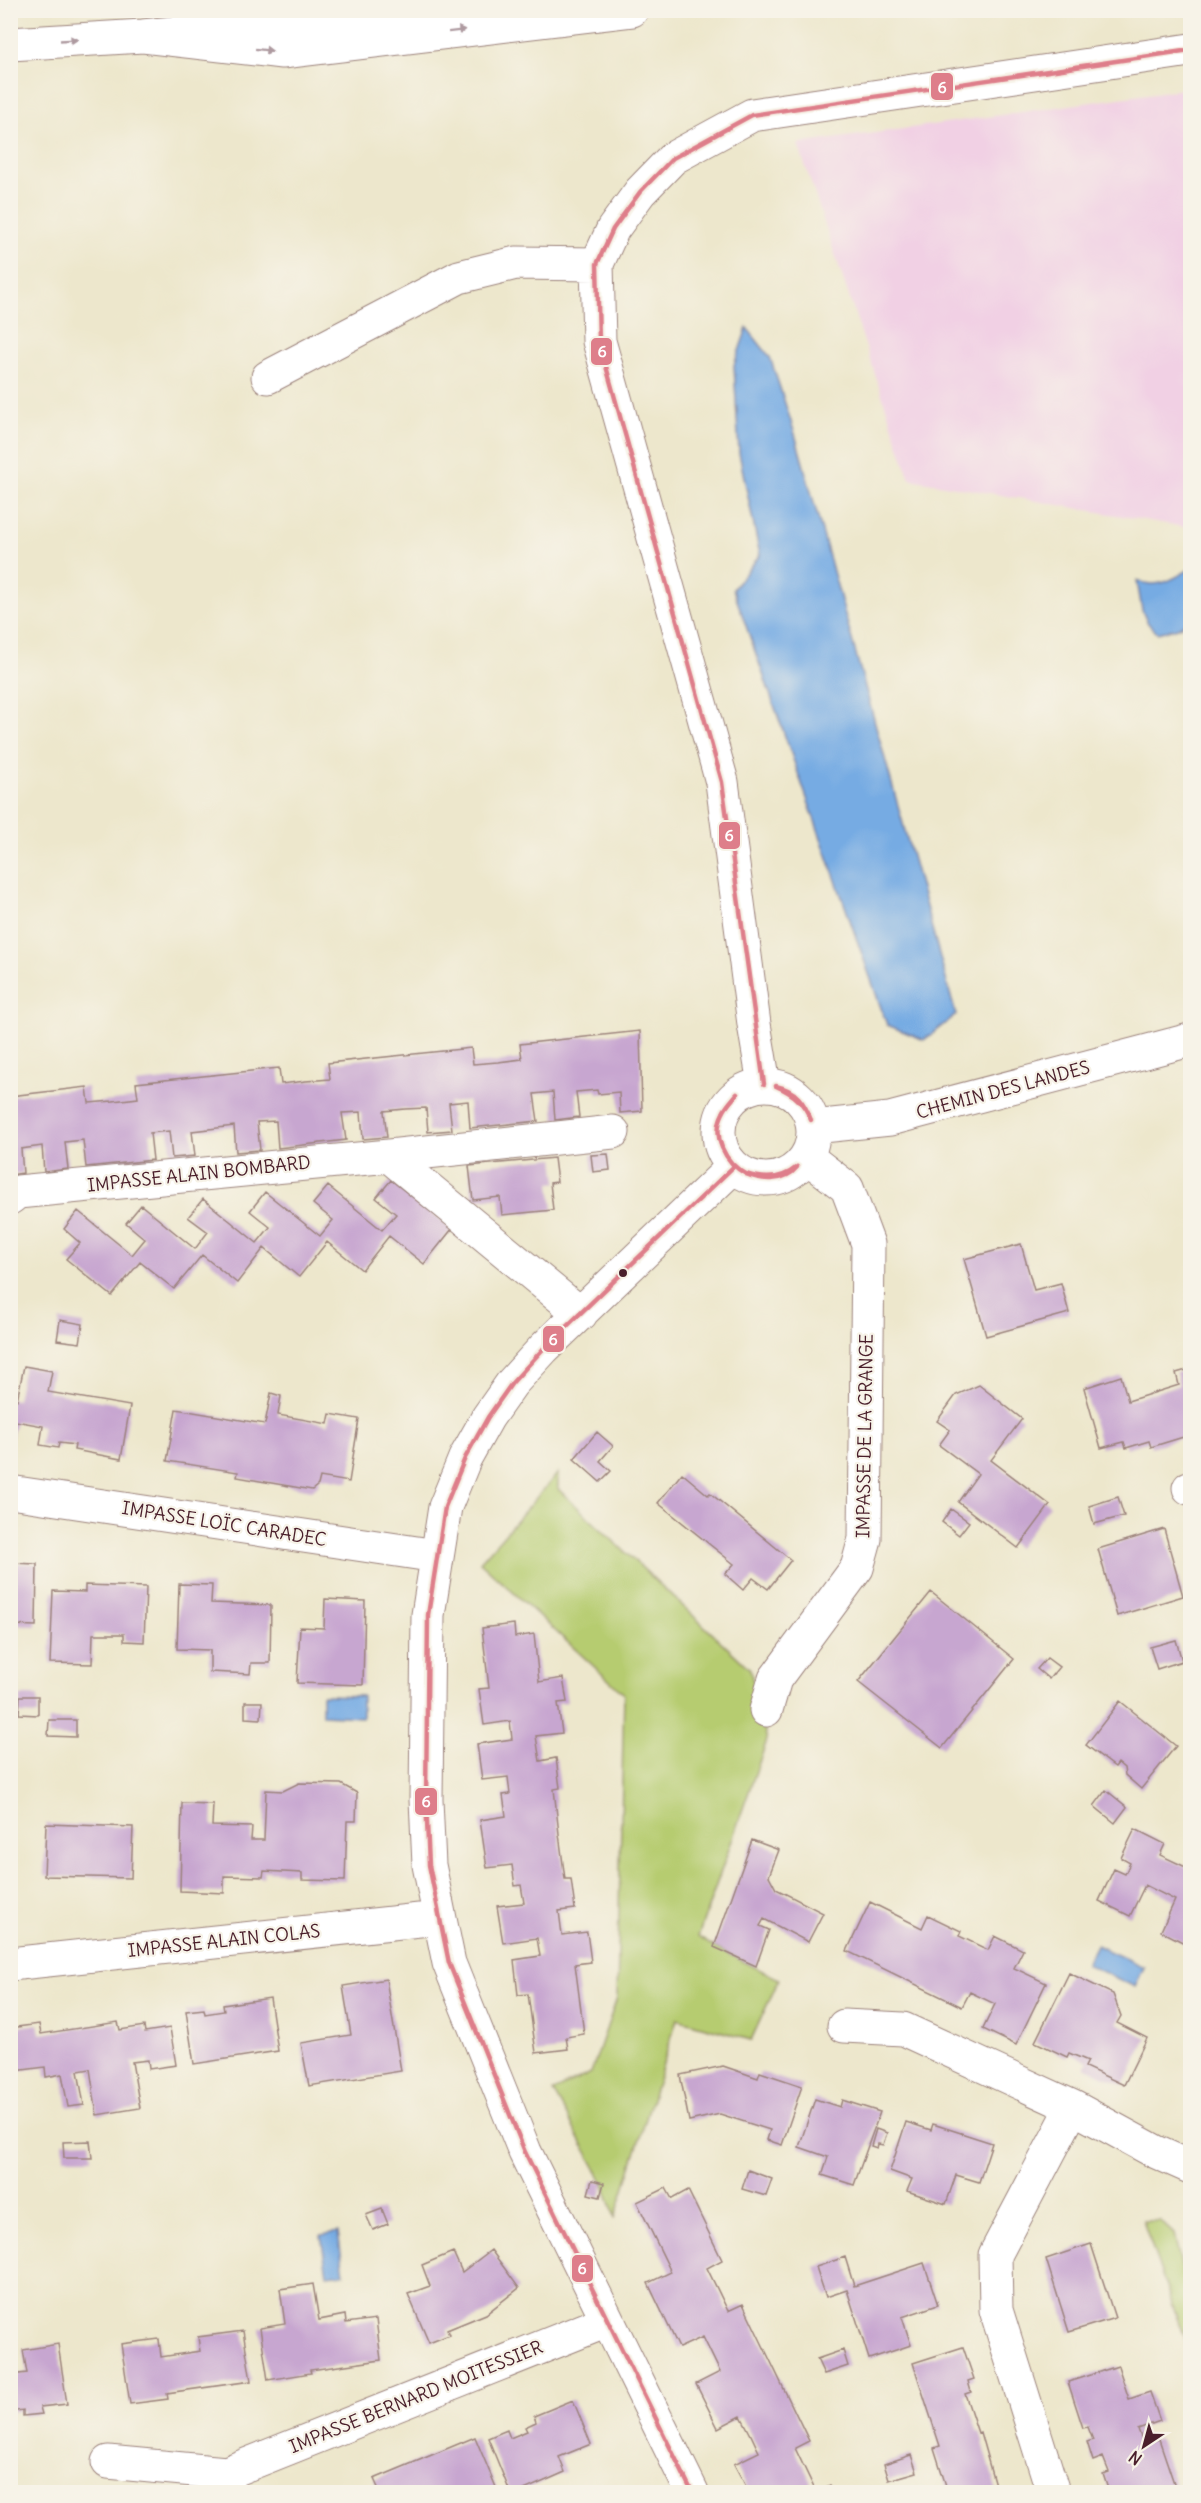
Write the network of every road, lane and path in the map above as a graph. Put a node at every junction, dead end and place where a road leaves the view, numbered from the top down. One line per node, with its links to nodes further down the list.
1 (412, 10): 3 (main road)
2 (632, 10): 3 (main road, one-way to 2)
3 (143, 36): 4 (main road, one-way to 3)
4 (10, 44)
5 (1191, 50): 6 (main road)
6 (597, 264): 7 (main road); 9 (main road)
7 (268, 377)
8 (1191, 1040): 11 (main road, CHEMIN DES LANDES)
9 (764, 1084): 11 (main road); 13 (main road)
10 (613, 1132): 12 (main road, IMPASSE ALAIN BOMBARD)
11 (810, 1142): 13 (main road); 18 (main road, IMPASSE DE LA GRANGE)
12 (389, 1155): 14 (main road, IMPASSE ALAIN BOMBARD); 15 (main road)
13 (733, 1167): 15 (main road)
14 (10, 1197)
15 (581, 1314): 17 (main road)
16 (10, 1492): 17 (main road, IMPASSE LOÏC CARADEC)
17 (437, 1556): 19 (main road)
18 (766, 1710)
19 (438, 1918): 20 (main road, IMPASSE ALAIN COLAS); 24 (main road)
20 (10, 1964)
21 (843, 2026): 22 (main road)
22 (1073, 2107): 23 (main road); 28 (main road)
23 (1191, 2167)
24 (607, 2321): 26 (main road, IMPASSE BERNARD MOITESSIER); 27 (main road)
25 (108, 2462): 26 (main road, IMPASSE BERNARD MOITESSIER)
26 (224, 2483)
27 (692, 2493)
28 (1053, 2493)

